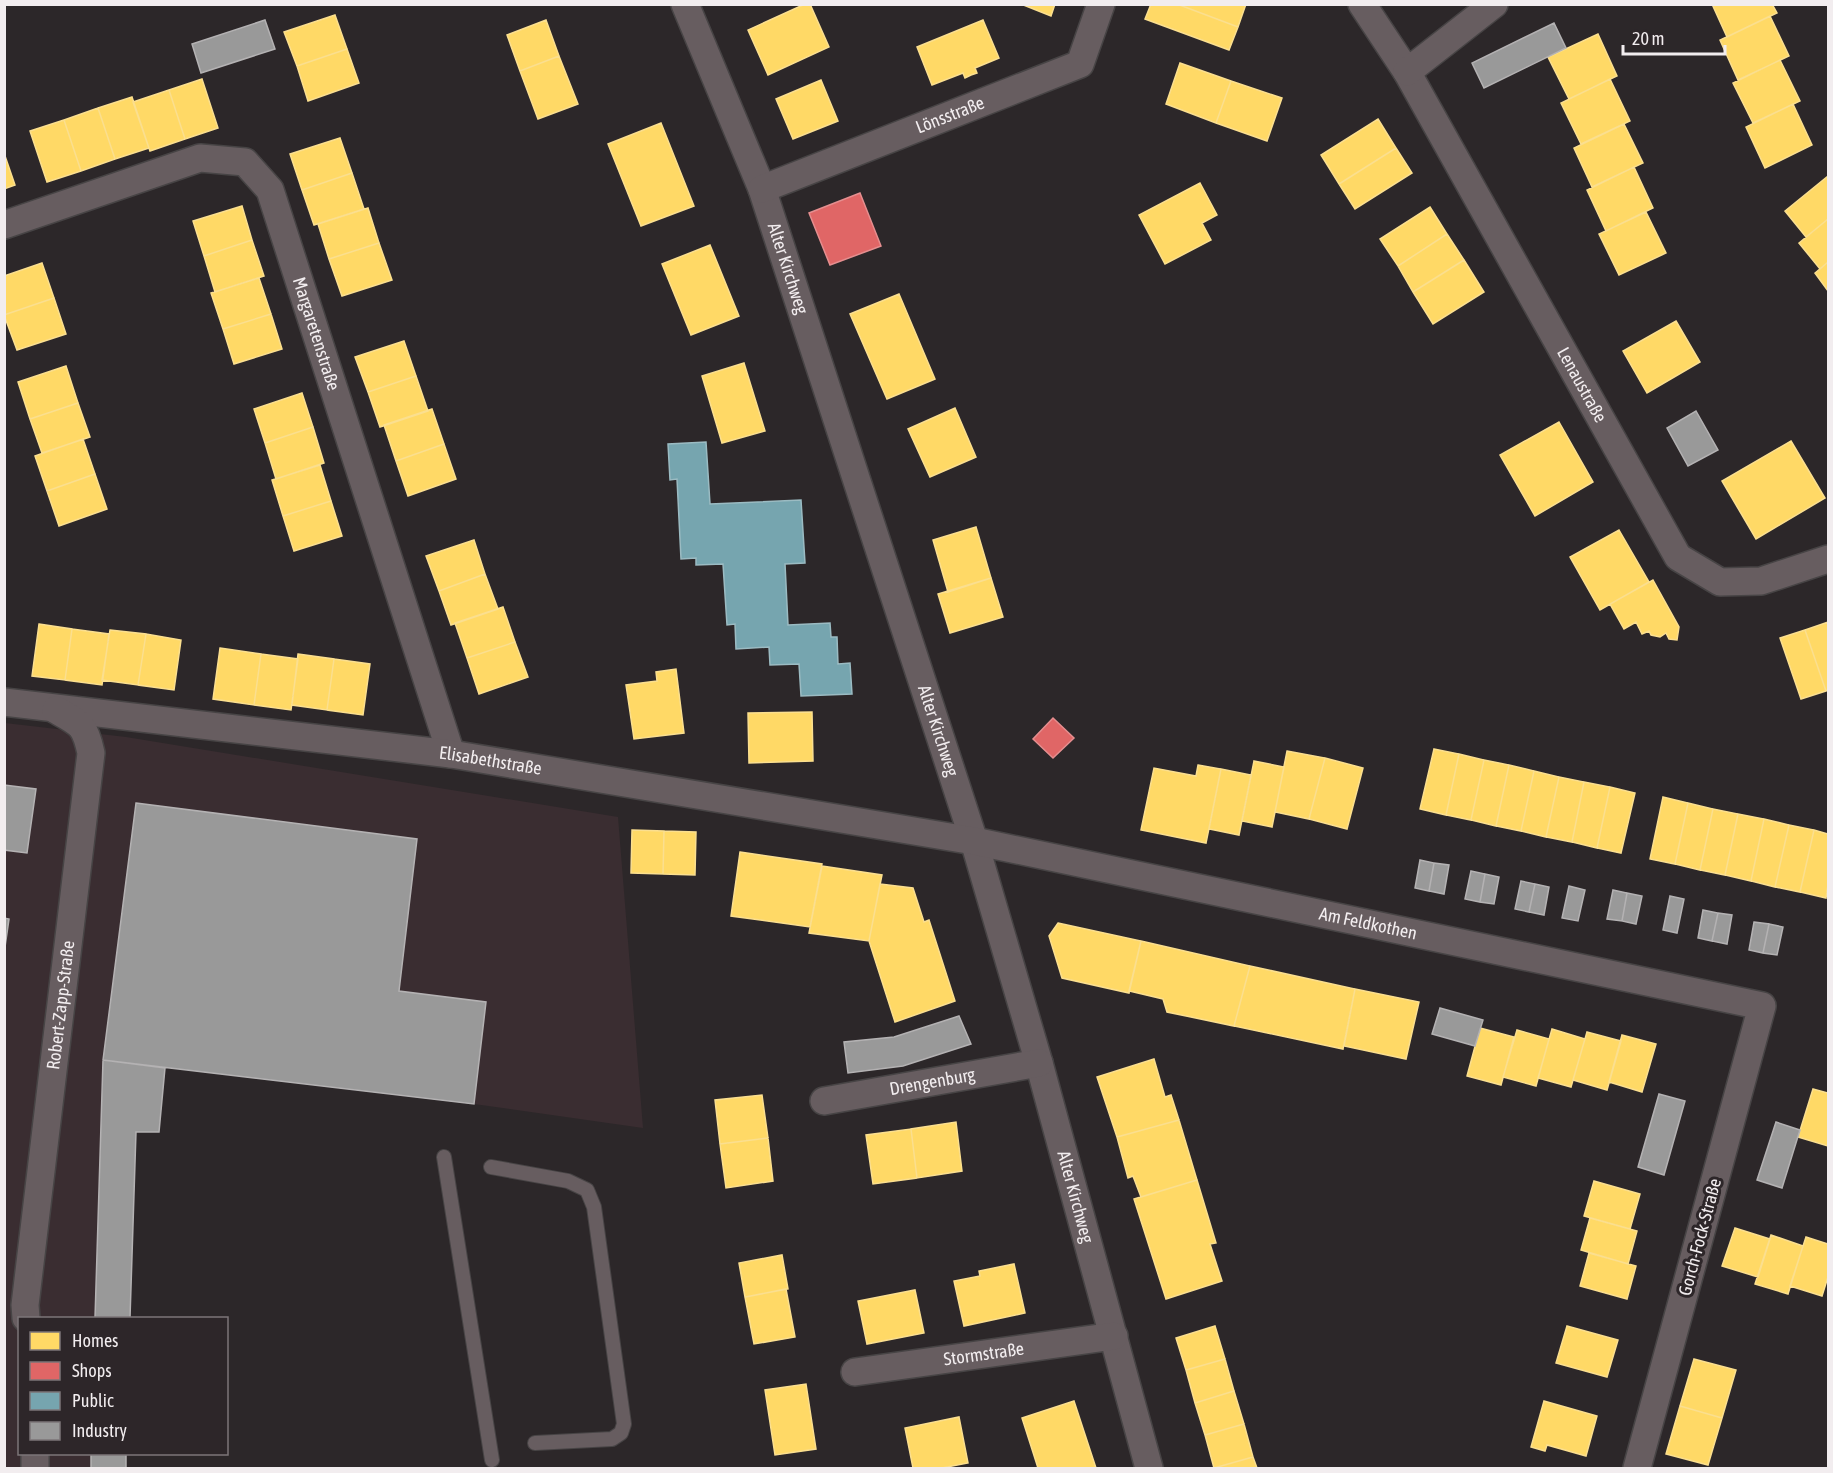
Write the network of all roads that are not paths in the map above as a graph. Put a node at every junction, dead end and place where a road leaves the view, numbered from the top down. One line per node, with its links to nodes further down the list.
1 (685, 4): 6 (street, Alter Kirchweg)
2 (1101, 4): 6 (street, Lönsstraße)
3 (1362, 4): 5 (street, Lenaustraße)
4 (1494, 4): 5 (street)
5 (1407, 72): 8 (street, Lenaustraße)
6 (762, 189): 12 (street, Alter Kirchweg)
7 (4, 225): 11 (street, Margaretenstraße)
8 (1828, 559)
9 (4, 702): 10 (street, Elisabethstraße)
10 (52, 708): 11 (street, Elisabethstraße); 18 (street, Robert-Zapp-Straße)
11 (451, 754): 12 (street, Elisabethstraße)
12 (974, 841): 13 (street, Am Feldkothen); 14 (street, Alter Kirchweg)
13 (1762, 1006): 24 (street, Gorch-Fock-Straße)
14 (1039, 1063): 15 (street, Drengenburg); 19 (street, Alter Kirchweg)
15 (824, 1101)
16 (444, 1157): 22 (lane)
17 (491, 1167): 21 (lane)
18 (26, 1317)
19 (1114, 1336): 20 (street, Stormstraße); 23 (street, Alter Kirchweg)
20 (855, 1371)
21 (535, 1443)
22 (492, 1460)
23 (1149, 1468)
24 (1637, 1468)

